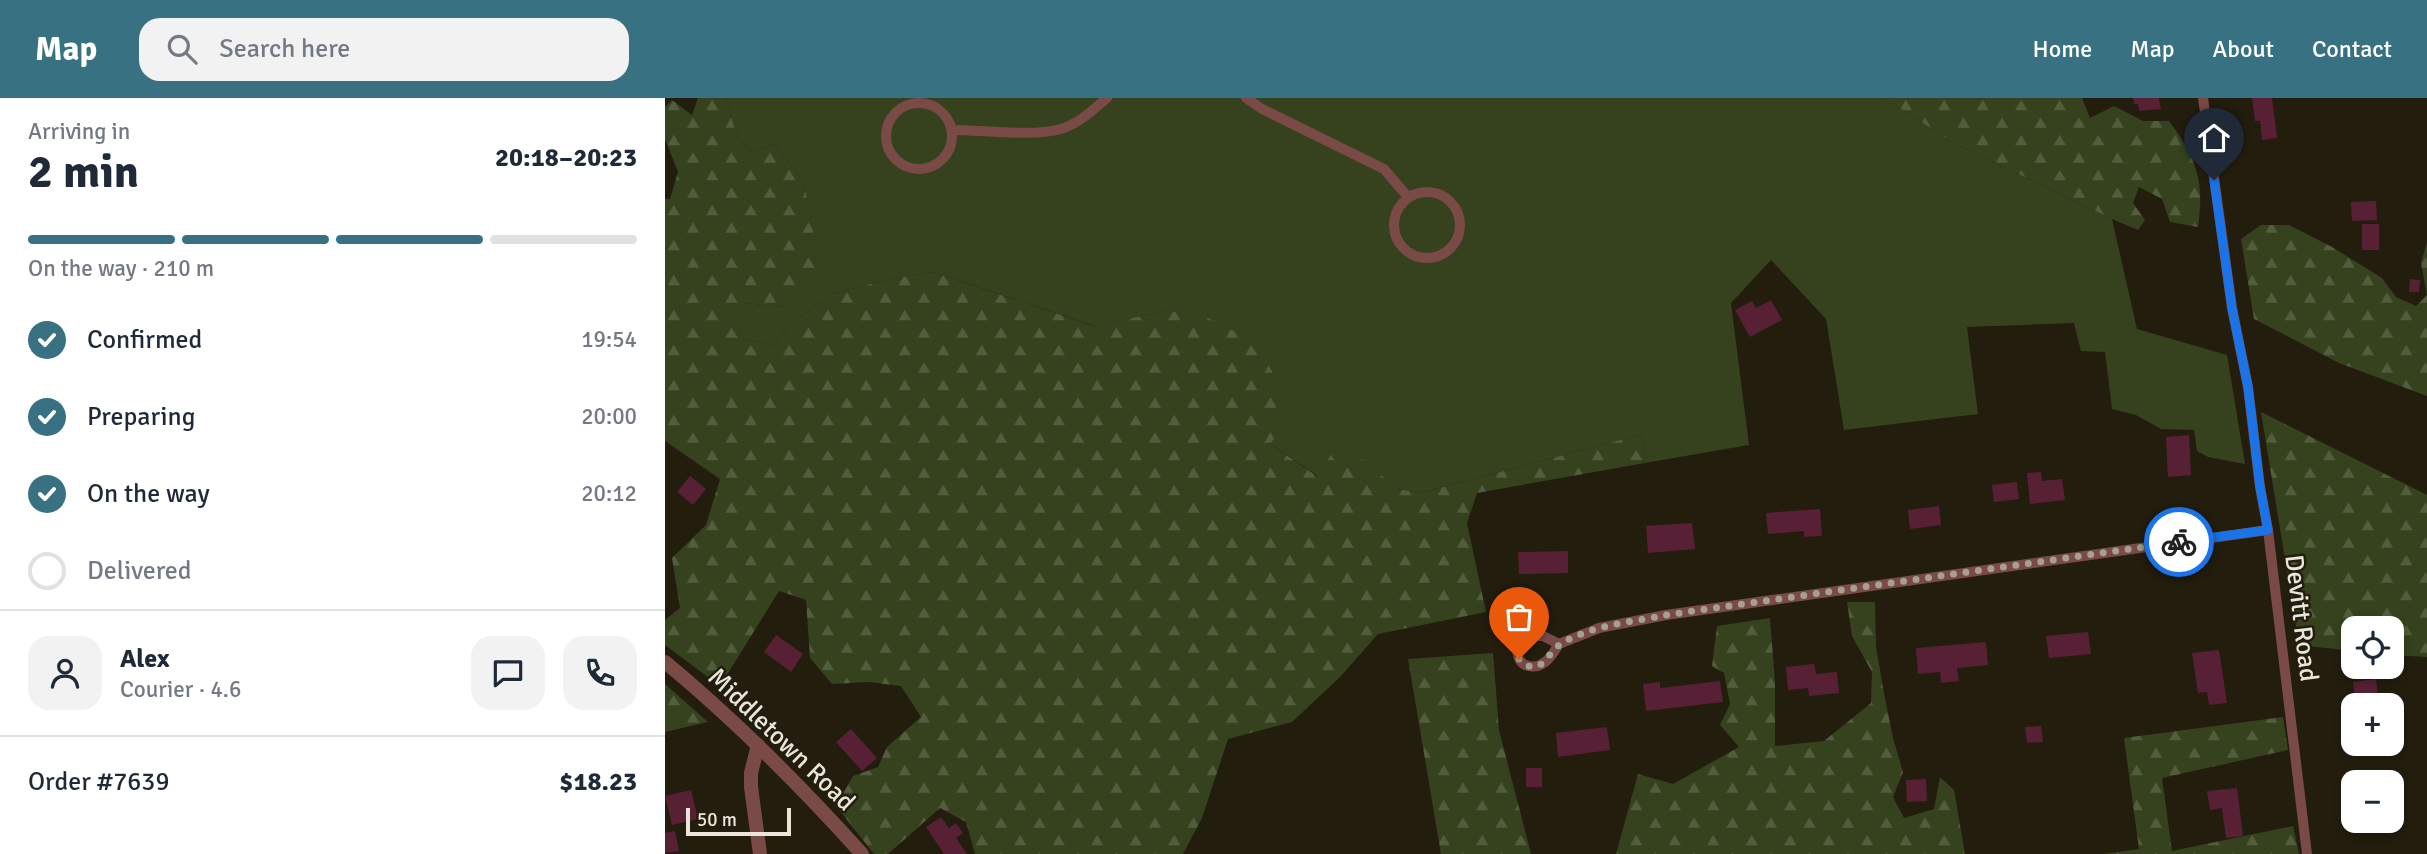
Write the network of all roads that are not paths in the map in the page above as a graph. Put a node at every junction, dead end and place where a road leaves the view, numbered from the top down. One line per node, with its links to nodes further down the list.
1 (1107, 98): 4 (street)
2 (1247, 98): 5 (street)
3 (2203, 98): 6 (street, Devitt Road)
4 (952, 130): 4 (street)
5 (1408, 197): 5 (street)
6 (2268, 530): 7 (street); 12 (street, Devitt Road)
7 (1559, 644)
8 (665, 662): 9 (street, Middletown Road)
9 (758, 745): 10 (street); 11 (street, Middletown Road)
10 (760, 854)
11 (862, 854)
12 (2307, 854)

